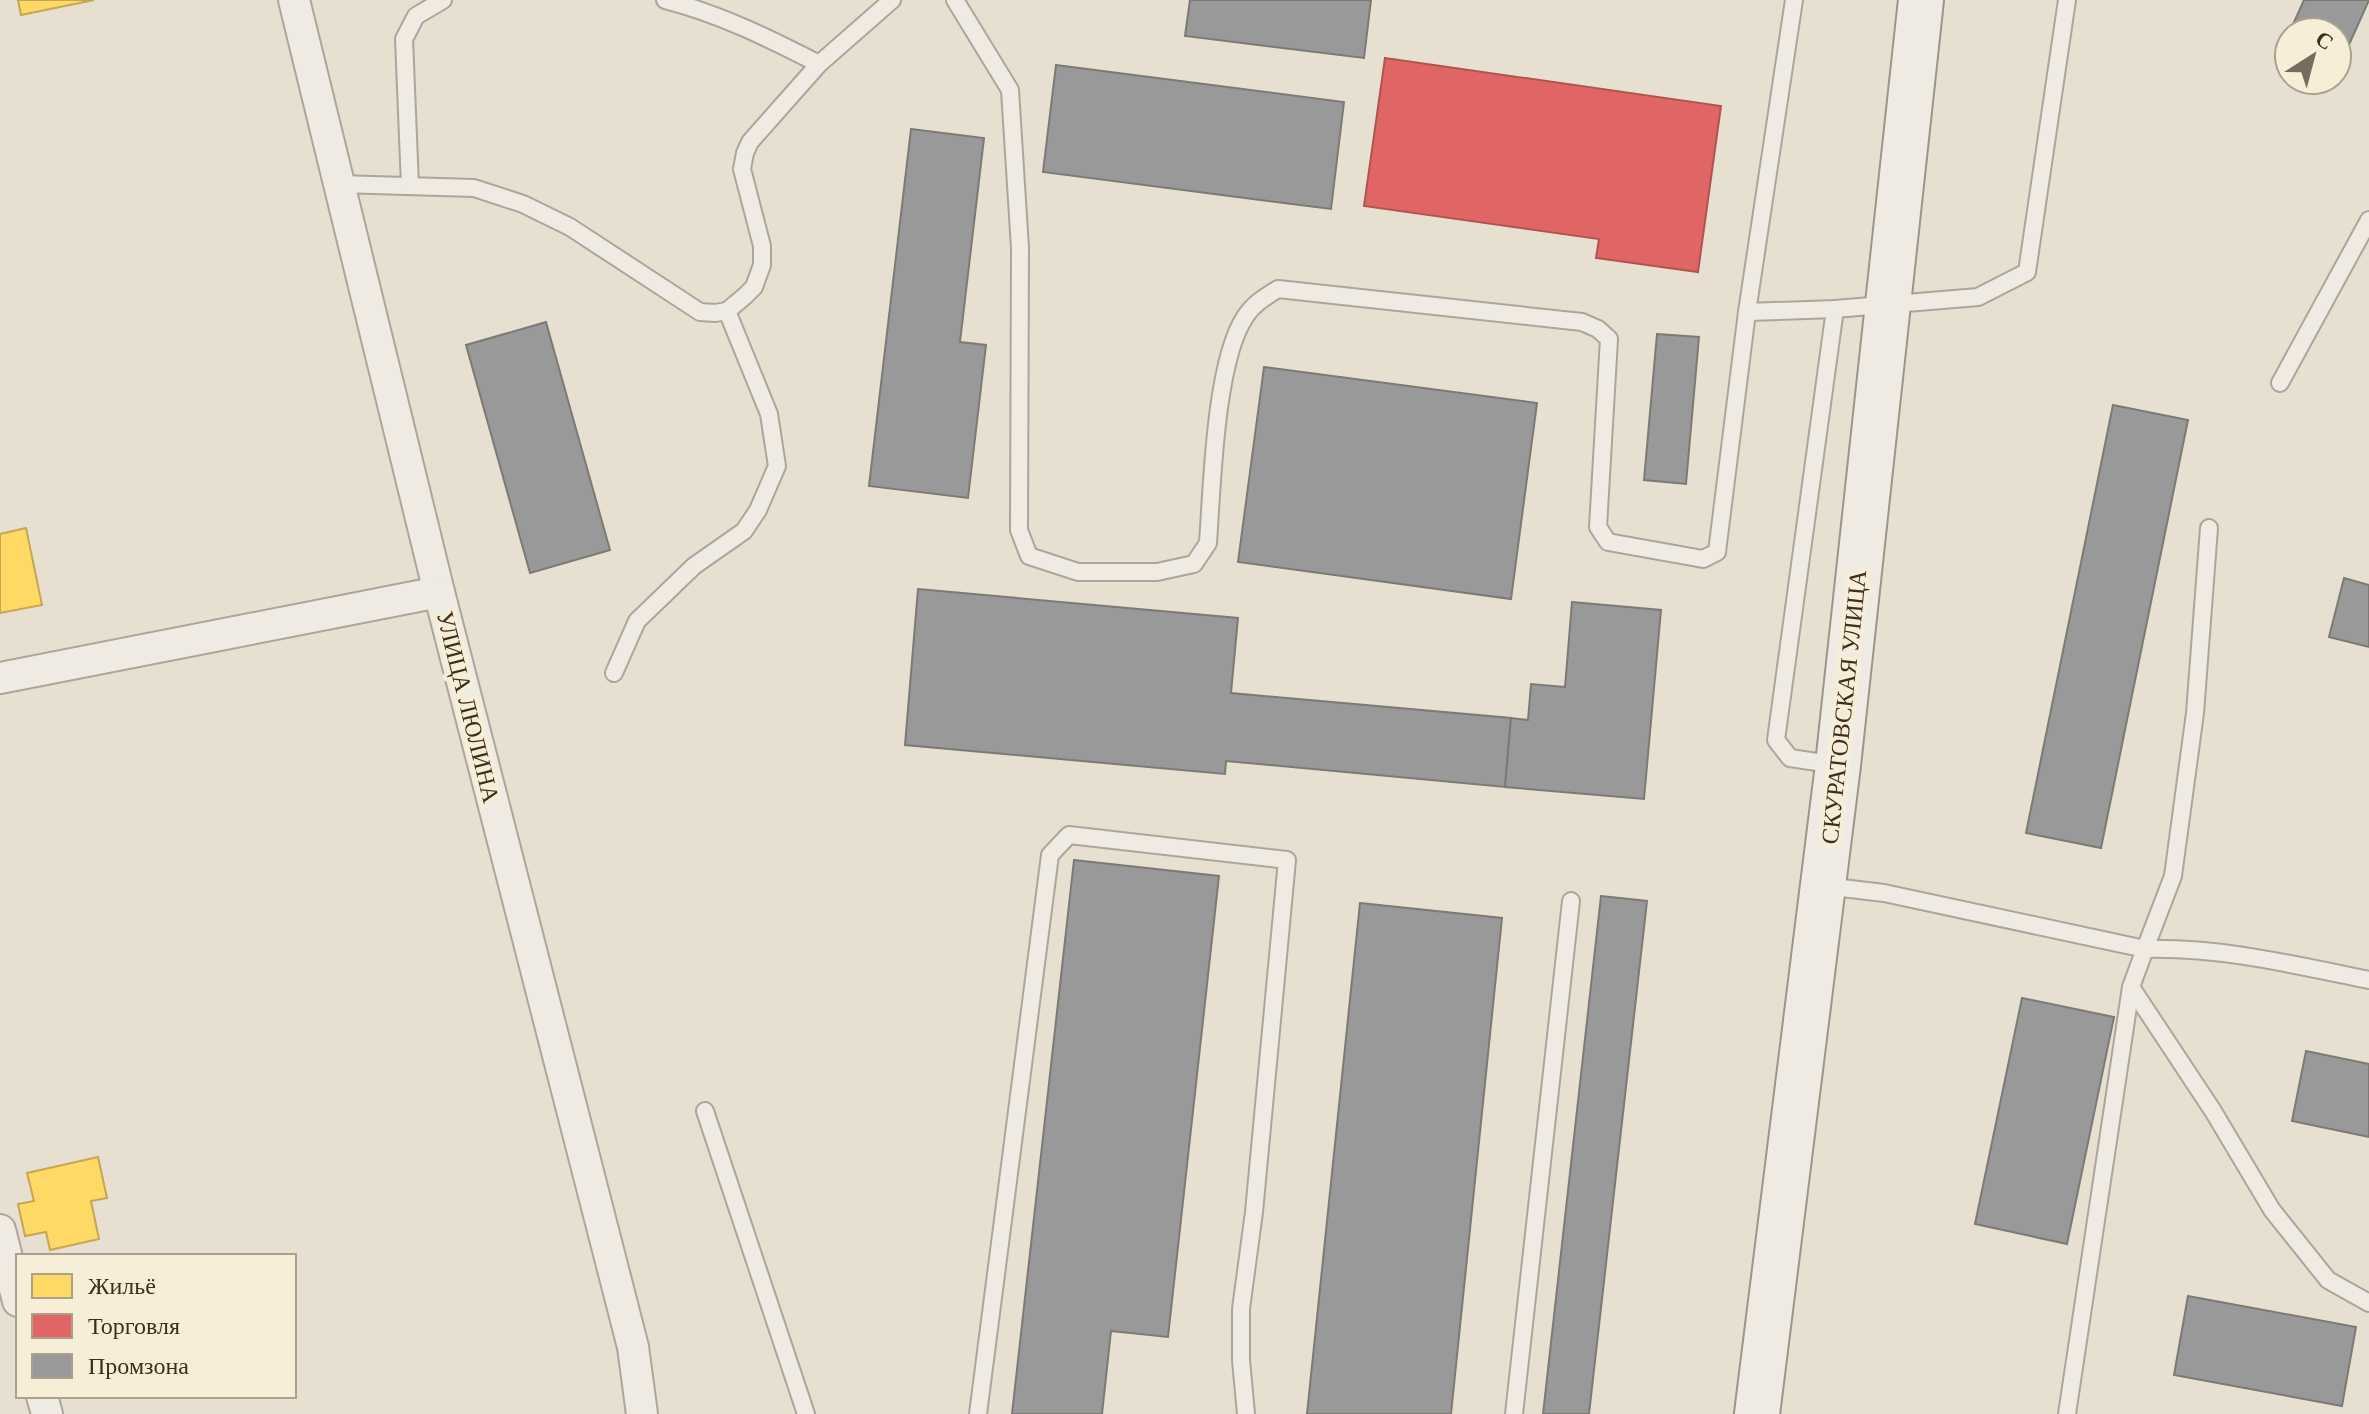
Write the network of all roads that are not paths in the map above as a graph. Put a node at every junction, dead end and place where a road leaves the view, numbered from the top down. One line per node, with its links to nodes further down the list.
1 (294, 0): 10 (street, УЛИЦА ЛЮЛИНА)
2 (443, 0): 11 (lane)
3 (665, 0): 9 (lane)
4 (892, 0): 9 (lane)
5 (955, 0): 16 (lane)
6 (1794, 0): 16 (lane)
7 (1921, 0): 13 (street, СКУРАТОВСКАЯ УЛИЦА)
8 (2067, 0): 13 (lane)
9 (819, 64): 15 (lane)
10 (339, 184): 11 (lane); 19 (street, УЛИЦА ЛЮЛИНА)
11 (410, 186): 15 (lane)
12 (2369, 220): 17 (lane)
13 (1888, 304): 14 (lane); 22 (street, СКУРАТОВСКАЯ УЛИЦА)
14 (1835, 309): 16 (lane); 22 (lane)
15 (727, 311): 20 (lane)
16 (1747, 312)
17 (2280, 383)
18 (2209, 528): 25 (lane)
19 (439, 592): 21 (street); 32 (street, УЛИЦА ЛЮЛИНА)
20 (614, 673)
21 (0, 678)
22 (1838, 765): 23 (street, СКУРАТОВСКАЯ УЛИЦА)
23 (1823, 886): 25 (lane); 37 (street, СКУРАТОВСКАЯ УЛИЦА)
24 (1571, 901): 36 (lane)
25 (2145, 949): 26 (lane); 27 (lane)
26 (2369, 980)
27 (2131, 987): 31 (lane); 38 (lane)
28 (705, 1111): 33 (lane)
29 (0, 1230): 30 (street)
30 (16, 1293)
31 (2369, 1303)
32 (642, 1414)
33 (806, 1414)
34 (978, 1414): 35 (lane)
35 (1246, 1414)
36 (1514, 1414)
37 (1757, 1414)
38 (2067, 1414)

